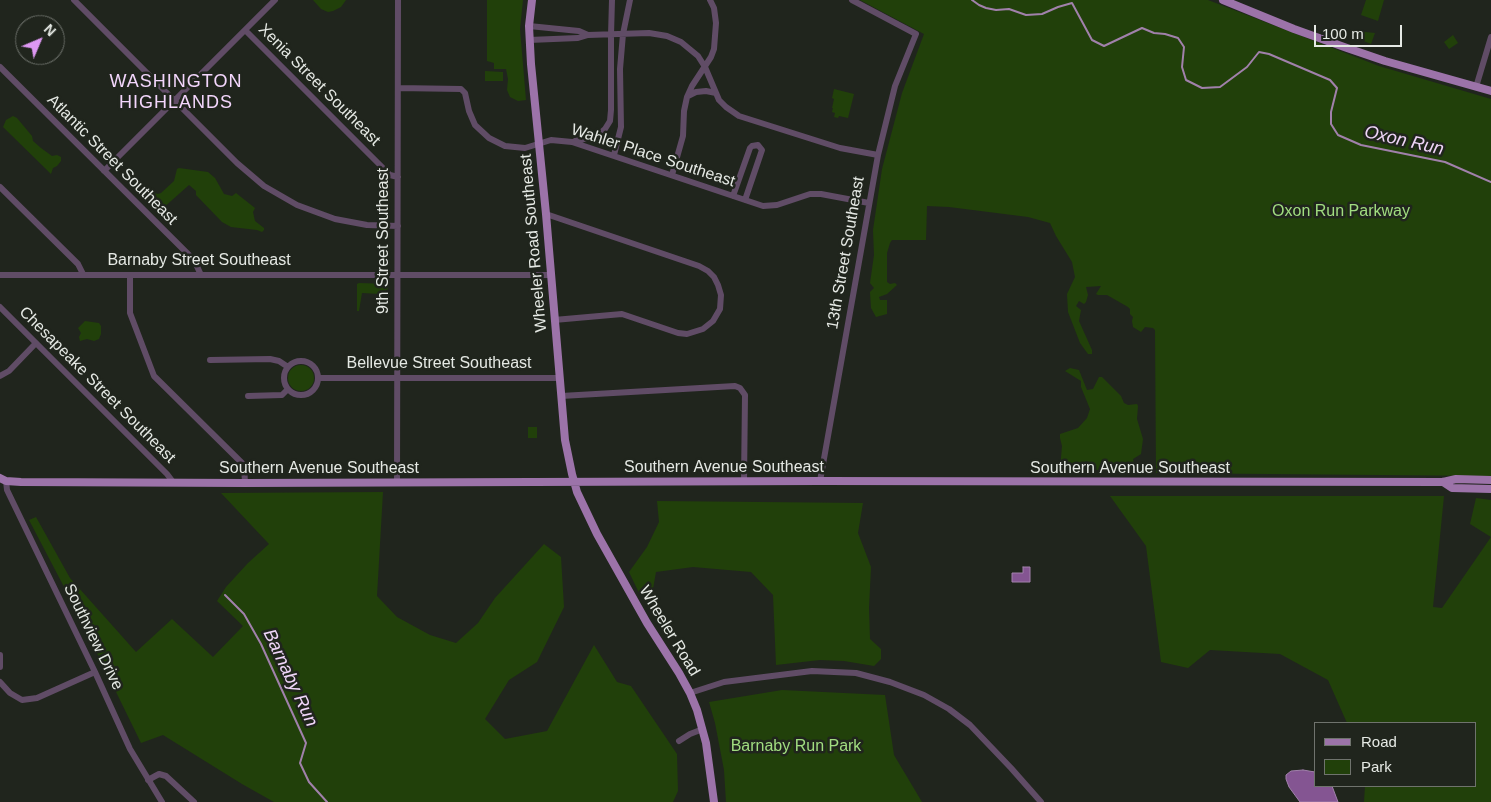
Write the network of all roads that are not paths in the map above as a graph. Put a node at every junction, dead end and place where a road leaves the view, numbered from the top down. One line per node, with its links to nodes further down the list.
1 (74, 0): 26 (street)
2 (275, 0): 11 (street)
3 (398, 0): 22 (street, 9th Street Southeast)
4 (532, 0): 10 (main road, Wheeler Road Southeast)
5 (612, 0): 14 (street)
6 (630, 0): 12 (street)
7 (710, 0): 18 (street)
8 (852, 0): 31 (street, 13th Street Southeast)
9 (1223, 0): 21 (main road)
10 (529, 26): 13 (street); 16 (main road, Wheeler Road Southeast)
11 (244, 30): 26 (street); 35 (street, Xenia Street Southeast)
12 (623, 34): 14 (street); 18 (street); 19 (street)
13 (588, 35): 14 (street); 16 (street)
14 (611, 35): 20 (street)
15 (1491, 38): 21 (street)
16 (529, 40): 30 (main road, Wheeler Road Southeast)
17 (0, 66): 33 (street, Atlantic Street Southeast)
18 (705, 67): 24 (street); 25 (street)
19 (620, 70): 20 (street); 27 (street)
20 (611, 72): 28 (street)
21 (1476, 87): 23 (main road)
22 (398, 88): 30 (street, Wahler Place Southeast); 35 (street, 9th Street Southeast)
23 (1491, 91)
24 (716, 93): 25 (street); 31 (street)
25 (687, 97): 34 (street)
26 (174, 100): 33 (street); 41 (street)
27 (621, 125): 28 (street); 32 (street)
28 (607, 126): 29 (street)
29 (572, 142): 30 (street, Wahler Place Southeast); 32 (street, Wahler Place Southeast)
30 (539, 144): 40 (main road, Wheeler Road Southeast)
31 (878, 155): 39 (street, 13th Street Southeast)
32 (614, 156): 34 (street, Wahler Place Southeast)
33 (104, 171): 45 (street, Atlantic Street Southeast)
34 (672, 175): 37 (street, Wahler Place Southeast)
35 (398, 177): 41 (street, 9th Street Southeast)
36 (0, 187): 42 (street)
37 (733, 196): 38 (street, Wahler Place Southeast); 38 (street)
38 (745, 200): 39 (street, Wahler Place Southeast)
39 (869, 203): 66 (street, 13th Street Southeast)
40 (546, 214): 47 (main road, Wheeler Road Southeast); 49 (street)
41 (398, 226): 46 (street, 9th Street Southeast)
42 (83, 274): 43 (street, Barnaby Street Southeast); 44 (street, Barnaby Street Southeast)
43 (0, 275)
44 (130, 275): 45 (street, Barnaby Street Southeast); 68 (street)
45 (201, 275): 46 (street, Barnaby Street Southeast)
46 (397, 275): 47 (street, Barnaby Street Southeast); 56 (street, 9th Street Southeast)
47 (551, 275): 49 (main road, Wheeler Road Southeast)
48 (0, 308): 50 (street, Chesapeake Street Southeast)
49 (554, 320): 55 (main road, Wheeler Road Southeast)
50 (36, 343): 53 (street); 62 (street, Chesapeake Street Southeast)
51 (210, 360): 52 (street)
52 (288, 367): 54 (street); 57 (street)
53 (0, 376)
54 (318, 378): 56 (street, Bellevue Street Southeast); 57 (street)
55 (560, 378): 56 (street, Bellevue Street Southeast); 59 (main road, Wheeler Road Southeast)
56 (397, 379): 63 (street, 9th Street Southeast)
57 (288, 389): 58 (street)
58 (248, 396)
59 (561, 396): 64 (main road, Wheeler Road Southeast); 65 (street)
60 (1491, 480): 67 (main road, Southern Avenue Southeast)
61 (2, 481): 62 (main road, Southern Avenue Southeast); 72 (street, Southview Drive)
62 (173, 482): 68 (main road, Southern Avenue Southeast)
63 (397, 482): 64 (main road, Southern Avenue Southeast); 68 (main road, Southern Avenue Southeast)
64 (574, 482): 65 (main road, Southern Avenue Southeast); 74 (main road, Wheeler Road)
65 (744, 482): 66 (main road, Southern Avenue Southeast)
66 (820, 482): 67 (main road, Southern Avenue Southeast)
67 (1443, 482): 69 (main road, Southern Avenue Southeast)
68 (245, 483)
69 (1491, 489)
70 (0, 655): 71 (street)
71 (0, 667)
72 (95, 672): 73 (street); 77 (street, Southview Drive)
73 (0, 682)
74 (690, 693): 75 (main road, Wheeler Road); 81 (street)
75 (703, 729): 76 (street); 80 (main road, Wheeler Road)
76 (679, 741)
77 (148, 780): 78 (street, Southview Drive); 79 (street)
78 (162, 802)
79 (194, 802)
80 (714, 802)
81 (1041, 802)

